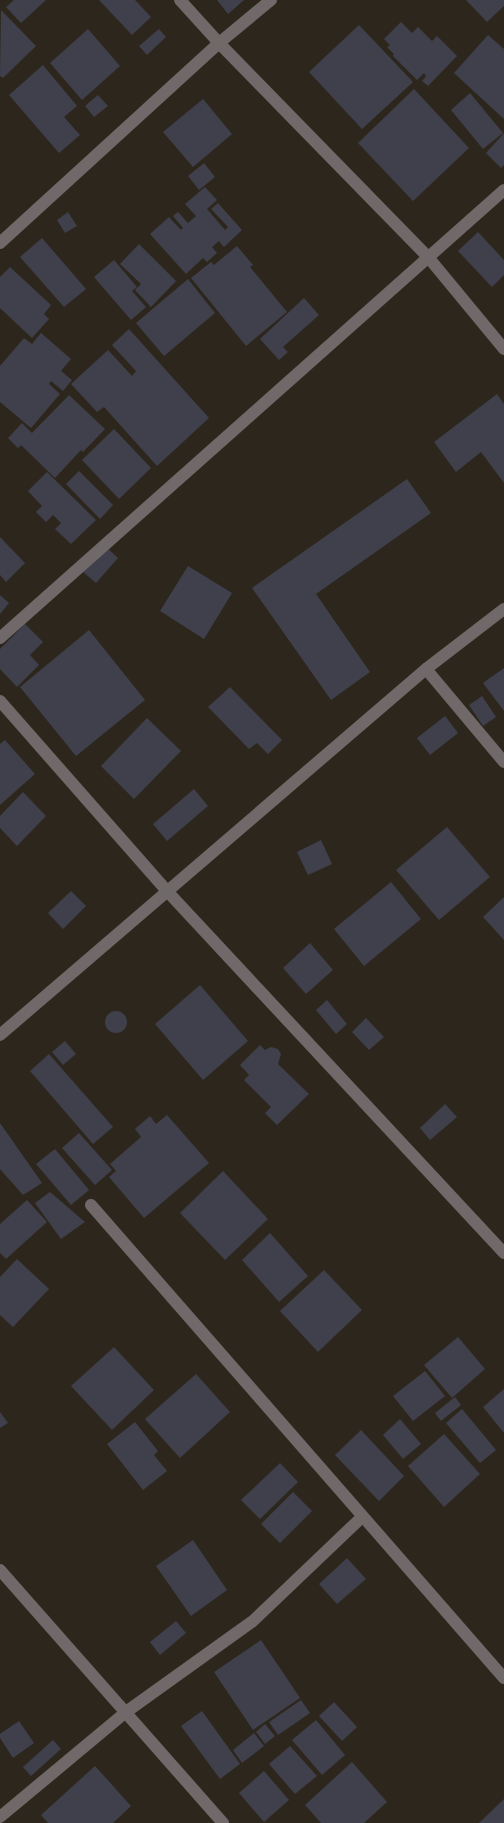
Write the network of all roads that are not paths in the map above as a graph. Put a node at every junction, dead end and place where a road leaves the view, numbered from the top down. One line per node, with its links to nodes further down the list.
1 (180, 0): 3 (street)
2 (271, 0): 3 (street)
3 (219, 43): 5 (street); 6 (street)
4 (504, 190): 6 (street)
5 (0, 243)
6 (428, 257): 7 (street); 9 (street)
7 (504, 349)
8 (504, 609): 10 (street)
9 (0, 638)
10 (426, 669): 12 (street); 13 (street)
11 (0, 700): 13 (street)
12 (504, 762)
13 (167, 891): 14 (street); 16 (street)
14 (0, 1036)
15 (91, 1205): 17 (street)
16 (504, 1253)
17 (362, 1517): 19 (street); 20 (street)
18 (0, 1570): 20 (street)
19 (504, 1678)
20 (126, 1712): 21 (street); 22 (street)
21 (0, 1817)
22 (224, 1823)

